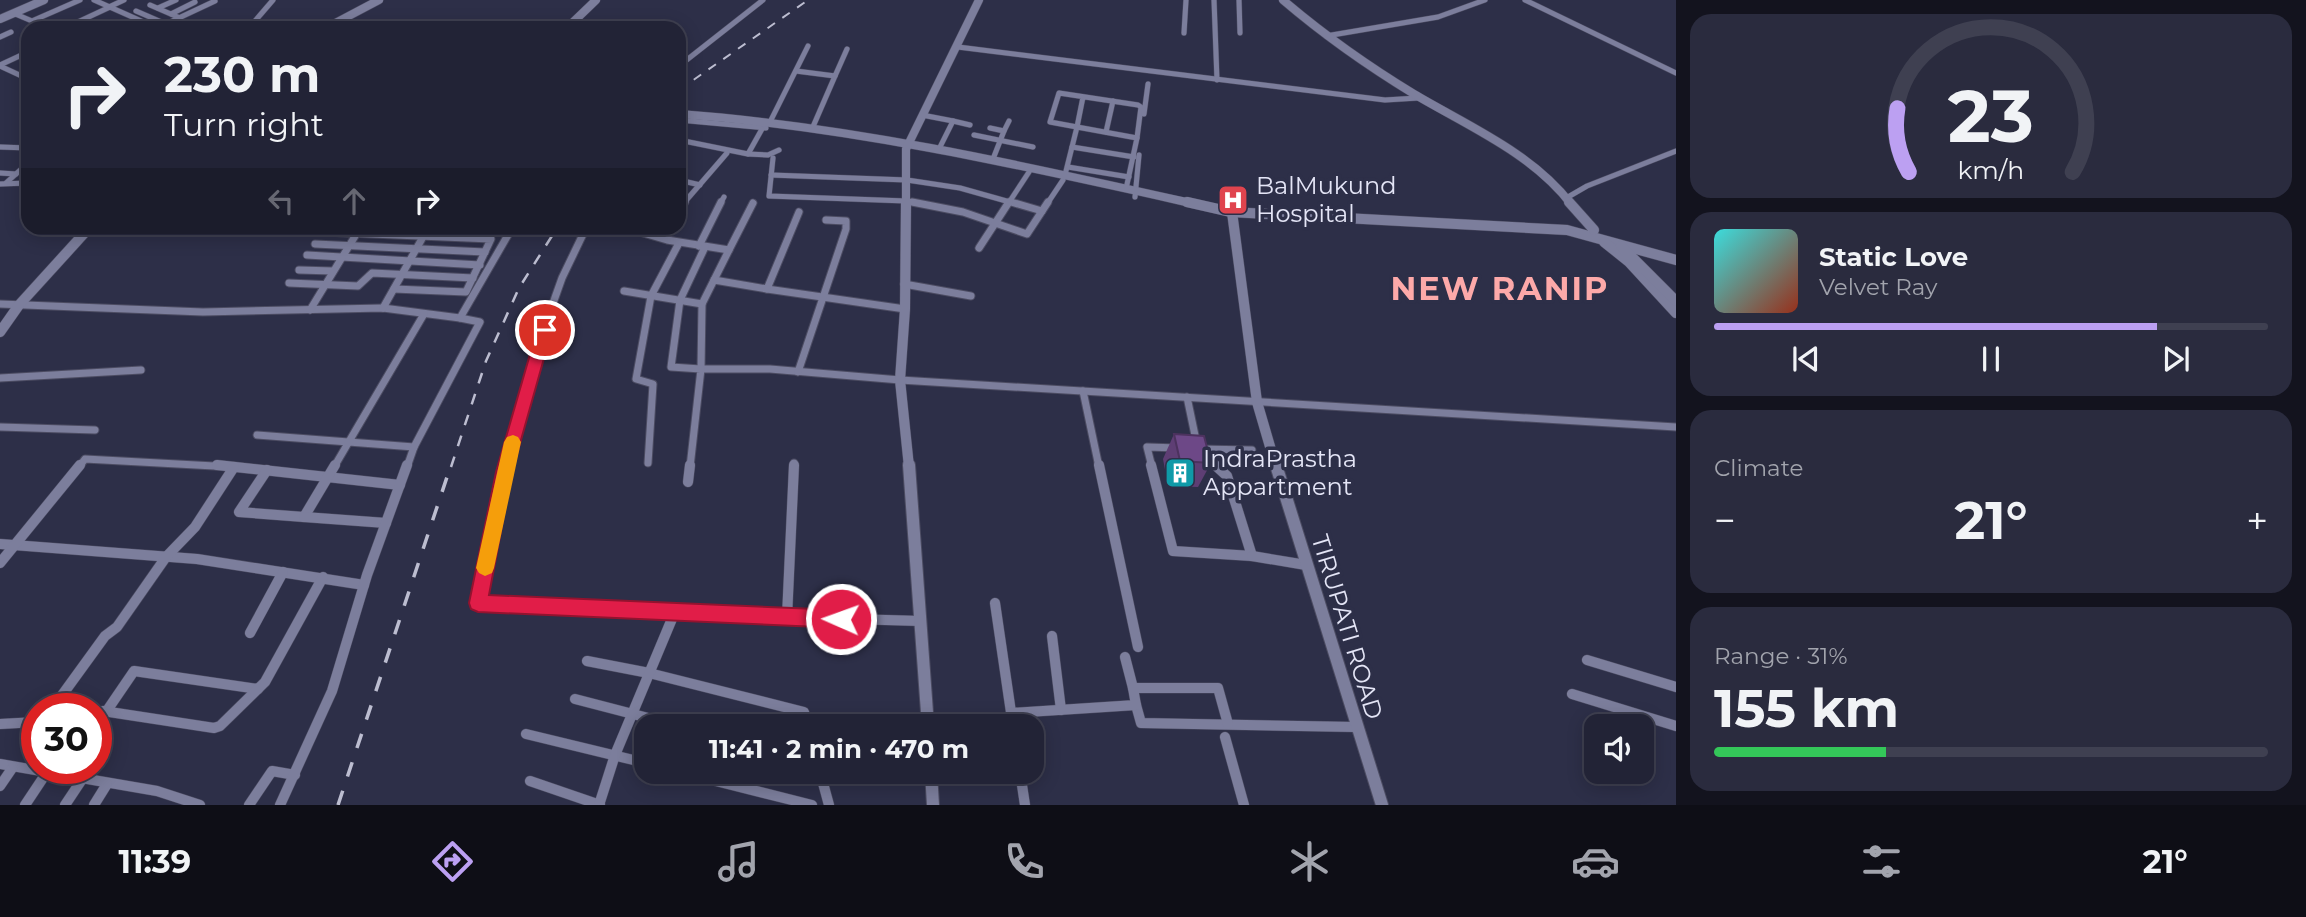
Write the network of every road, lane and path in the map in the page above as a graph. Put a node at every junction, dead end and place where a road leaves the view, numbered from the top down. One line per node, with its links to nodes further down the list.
1 (30, 0): 25 (street)
2 (44, 0): 26 (street)
3 (80, 0): 32 (street)
4 (94, 0): 22 (street)
5 (124, 0): 22 (street)
6 (176, 0): 23 (street)
7 (273, 0): 37 (street)
8 (379, 0): 38 (street)
9 (596, 0): 39 (street)
10 (763, 0): 49 (street)
11 (979, 0): 46 (street)
12 (1186, 0): 41 (street)
13 (1213, 0): 55 (street)
14 (1239, 0): 42 (street)
15 (1283, 0): 43 (street)
16 (1485, 0): 43 (street)
17 (1525, 0): 52 (street)
18 (192, 1): 21 (street); 27 (street)
19 (215, 1): 21 (street)
20 (150, 5): 23 (street)
21 (203, 6): 29 (street)
22 (110, 7): 33 (street); 34 (street)
23 (161, 10): 27 (street); 28 (street)
24 (136, 12): 28 (street)
25 (0, 13)
26 (13, 13): 30 (street); 31 (street)
27 (171, 14): 29 (street)
28 (150, 18): 34 (street); 35 (street)
29 (180, 18): 36 (street)
30 (0, 19)
31 (30, 21)
32 (34, 21)
33 (80, 21)
34 (142, 21)
35 (158, 21)
36 (173, 21)
37 (255, 21)
38 (339, 21)
39 (574, 21)
40 (11, 32): 44 (street)
41 (1184, 33)
42 (1240, 33)
43 (1326, 36): 58 (street)
44 (0, 37)
45 (808, 46): 51 (street)
46 (958, 47): 55 (street); 61 (street)
47 (846, 49): 54 (street)
48 (21, 55): 50 (street)
49 (686, 60)
50 (0, 65): 53 (street)
51 (796, 71): 54 (street); 66 (street)
52 (1676, 74)
53 (21, 76)
54 (835, 76): 69 (street)
55 (1217, 80): 58 (street)
56 (1148, 84): 101 (street)
57 (1083, 97): 59 (street); 68 (street); 68 (street)
58 (1418, 97): 103 (street)
59 (1112, 101): 71 (street); 73 (street)
60 (686, 115): 66 (street)
61 (922, 115): 63 (street); 76 (street)
62 (686, 120): 66 (street)
63 (953, 121): 65 (street); 81 (street)
64 (1009, 121): 70 (street)
65 (970, 125)
66 (767, 126): 69 (street); 76 (street); 85 (street)
67 (985, 127): 70 (street)
68 (1077, 127): 71 (street); 79 (street)
69 (812, 129): 76 (street)
70 (1004, 131): 74 (street)
71 (1106, 132): 73 (street)
72 (974, 135): 74 (street)
73 (1137, 138): 86 (street)
74 (1001, 140): 78 (street); 88 (street)
75 (686, 141): 85 (street)
76 (907, 146): 81 (street); 90 (street); 96 (street)
77 (0, 147): 80 (street)
78 (1032, 147)
79 (1072, 147): 86 (street); 93 (street)
80 (21, 148)
81 (939, 149): 88 (street)
82 (779, 150): 85 (street)
83 (1676, 151): 103 (street)
84 (727, 153): 100 (street)
85 (748, 153)
86 (1134, 157): 95 (street)
87 (774, 158): 94 (street)
88 (993, 159): 93 (street)
89 (21, 169): 92 (street)
90 (1028, 172): 93 (street); 106 (street)
91 (0, 173): 92 (street)
92 (16, 174): 98 (street)
93 (1065, 174): 95 (street); 101 (street); 108 (street)
94 (771, 175): 96 (street); 105 (street)
95 (1129, 177): 101 (street)
96 (906, 180): 105 (street); 106 (street)
97 (686, 182): 100 (street)
98 (3, 183): 99 (street)
99 (21, 183)
100 (700, 185): 104 (street)
101 (1132, 192): 110 (street)
102 (724, 197): 126 (street)
103 (1567, 197): 113 (street)
104 (686, 201)
105 (906, 201): 112 (street); 142 (street)
106 (1010, 201): 108 (street); 112 (street)
107 (753, 203): 129 (street)
108 (1042, 211): 112 (street)
109 (799, 212): 145 (street)
110 (1233, 215): 113 (street); 169 (street, TIRUPATI ROAD)
111 (826, 220): 149 (street)
112 (995, 223): 127 (street)
113 (1597, 234): 123 (street); 158 (street)
114 (83, 235): 154 (street)
115 (355, 235): 125 (street)
116 (412, 235): 120 (street)
117 (508, 235): 160 (street)
118 (581, 235): 197 (street)
119 (650, 235): 121 (street)
120 (423, 236): 128 (street); 130 (street)
121 (655, 237): 122 (street)
122 (680, 243): 126 (street); 147 (street)
123 (1616, 243): 133 (street); 151 (street)
124 (315, 244): 125 (street)
125 (349, 246): 128 (street); 132 (street)
126 (702, 246): 129 (street); 150 (street)
127 (979, 248)
128 (416, 249): 130 (street); 134 (street)
129 (729, 250): 140 (street)
130 (485, 252): 135 (street)
131 (307, 255): 132 (street)
132 (343, 257): 134 (street); 137 (street)
133 (1676, 260)
134 (409, 261): 135 (street); 138 (street)
135 (480, 265): 139 (street)
136 (299, 270): 137 (street)
137 (333, 271): 143 (street)
138 (401, 275): 139 (street); 143 (street); 144 (street)
139 (473, 278): 144 (street)
140 (714, 280): 145 (street); 153 (street)
141 (289, 283): 143 (street)
142 (904, 284): 148 (street); 156 (street)
143 (326, 285): 157 (street)
144 (394, 289): 155 (street)
145 (767, 289): 149 (street)
146 (624, 291): 147 (street)
147 (651, 296): 150 (street); 178 (street)
148 (971, 296)
149 (824, 297): 156 (street); 164 (street)
150 (680, 300): 153 (street); 162 (street)
151 (1676, 301)
152 (0, 304): 154 (street)
153 (702, 304): 162 (street)
154 (19, 305): 157 (street); 161 (street)
155 (383, 308): 157 (street); 159 (street)
156 (905, 309): 166 (street)
157 (310, 310)
158 (1676, 313)
159 (424, 314): 160 (street); 174 (street)
160 (460, 318): 175 (street)
161 (0, 332)
162 (701, 369): 164 (street); 183 (street)
163 (141, 370): 165 (street)
164 (798, 372): 166 (street)
165 (0, 379)
166 (900, 380): 167 (street); 199 (street)
167 (1083, 391): 168 (street); 202 (street)
168 (1187, 397): 169 (street); 176 (street)
169 (1257, 402): 171 (street); 192 (street, TIRUPATI ROAD)
170 (0, 427): 172 (street)
171 (1676, 427)
172 (95, 430)
173 (257, 435): 174 (street)
174 (348, 441): 175 (street); 182 (street)
175 (414, 447): 184 (street)
176 (1198, 449): 177 (street); 189 (street); 189 (street)
177 (1252, 450)
178 (648, 463)
179 (794, 463): 198 (street)
180 (234, 467): 181 (street); 187 (street); 190 (street)
181 (267, 470): 182 (street); 185 (street)
182 (327, 477): 184 (street); 185 (street)
183 (688, 482)
184 (400, 485): 186 (street)
185 (304, 517): 186 (street)
186 (386, 523): 195 (street)
187 (16, 543): 188 (street); 190 (street); 191 (street)
188 (0, 544)
189 (1252, 556): 192 (street)
190 (166, 557): 193 (street); 210 (street)
191 (0, 563)
192 (1306, 565): 226 (street, TIRUPATI ROAD)
193 (283, 572): 194 (street); 200 (street)
194 (323, 577): 195 (street); 209 (street)
195 (364, 585): 234 (street)
196 (995, 603): 216 (street)
197 (674, 614): 198 (street); 206 (street)
198 (787, 617): 199 (street)
199 (921, 621): 219 (street)
200 (250, 633)
201 (1052, 635): 215 (street)
202 (1138, 647)
203 (1125, 657): 208 (street)
204 (1587, 660): 207 (street)
205 (587, 661): 206 (street)
206 (649, 673): 218 (street); 220 (street)
207 (1676, 687)
208 (1133, 688): 214 (street); 224 (street)
209 (258, 689): 212 (street); 217 (street)
210 (64, 693)
211 (1572, 694): 225 (street)
212 (112, 699)
213 (576, 699): 220 (street)
214 (1136, 705): 215 (street); 224 (street)
215 (1061, 710): 216 (street)
216 (1011, 713)
217 (112, 714)
218 (805, 714)
219 (927, 714)
220 (631, 716): 221 (street); 229 (street)
221 (634, 717)
222 (21, 723): 223 (street)
223 (0, 724)
224 (1228, 724): 226 (street)
225 (1676, 726)
226 (1356, 727): 256 (street, TIRUPATI ROAD)
227 (526, 734): 229 (street)
228 (1225, 737): 255 (street)
229 (615, 755): 230 (street); 250 (street)
230 (634, 760)
231 (0, 764): 232 (street)
232 (13, 767): 233 (street); 243 (street)
233 (21, 768)
234 (295, 775): 248 (street); 249 (street)
235 (530, 781): 250 (street)
236 (39, 784): 244 (street)
237 (79, 784): 245 (street)
238 (107, 784): 246 (street); 247 (street)
239 (728, 784): 251 (street)
240 (823, 784): 252 (street)
241 (932, 784): 253 (street)
242 (1022, 784): 254 (street)
243 (0, 786)
244 (25, 805)
245 (65, 805)
246 (94, 805)
247 (200, 805)
248 (249, 805)
249 (280, 805)
250 (599, 805)
251 (812, 805)
252 (829, 805)
253 (933, 805)
254 (1025, 805)
255 (1244, 805)
256 (1382, 805)

